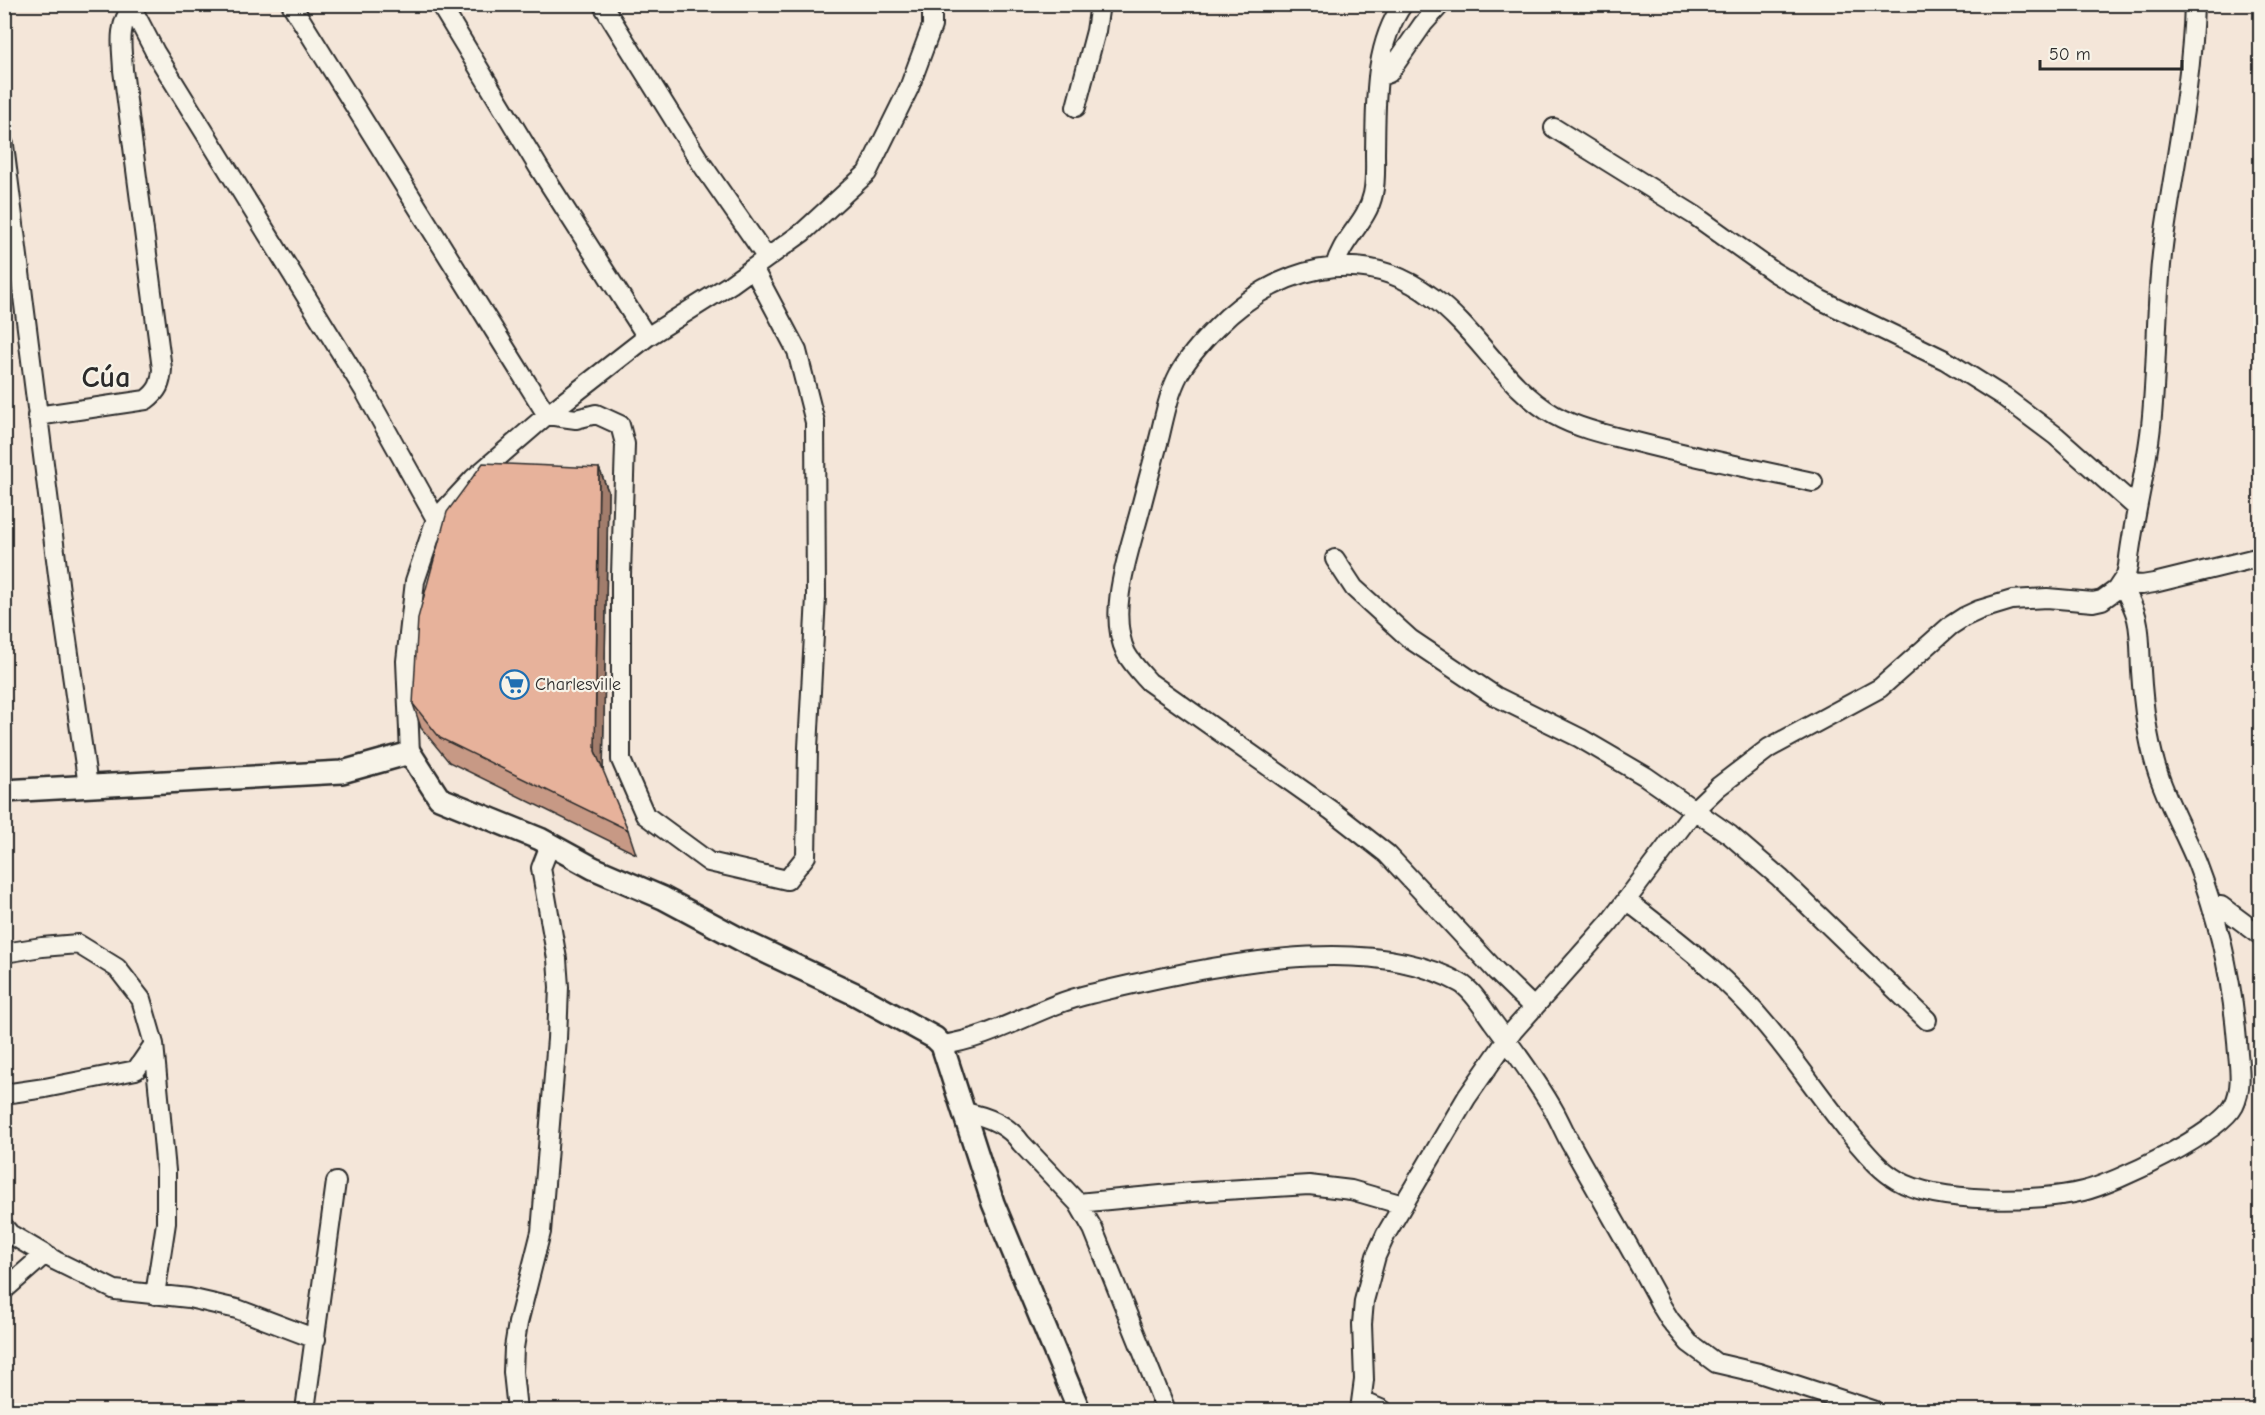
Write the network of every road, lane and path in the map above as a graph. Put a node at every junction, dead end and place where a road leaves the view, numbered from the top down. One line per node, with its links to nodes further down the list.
1 (291, 4): 17 (street)
2 (440, 4): 16 (street)
3 (602, 4): 14 (street)
4 (932, 4): 14 (street)
5 (1100, 4): 11 (street)
6 (1403, 4): 10 (street)
7 (1441, 4): 10 (street)
8 (2194, 4): 20 (street)
9 (131, 6): 18 (street); 21 (street)
10 (1378, 77): 15 (street)
11 (1076, 107)
12 (1554, 128): 20 (street)
13 (4, 145): 18 (street)
14 (760, 263): 16 (street); 17 (street)
15 (1335, 267): 19 (street); 34 (street)
16 (647, 337): 17 (street)
17 (548, 415): 21 (street)
18 (37, 416): 26 (street)
19 (1813, 482)
20 (2136, 507): 24 (street)
21 (436, 519): 25 (street)
22 (2260, 557): 24 (street)
23 (1335, 559): 28 (street)
24 (2121, 583): 28 (street); 31 (street)
25 (410, 753): 26 (street); 29 (street)
26 (88, 786): 27 (street)
27 (4, 791)
28 (1695, 809): 30 (street); 35 (street)
29 (550, 844): 38 (street); 51 (street)
30 (1626, 900): 31 (street); 34 (street)
31 (2212, 906): 32 (street)
32 (2260, 934)
33 (4, 953): 37 (street)
34 (1534, 1008): 36 (street)
35 (1927, 1020)
36 (1507, 1040): 38 (street); 43 (street); 55 (street)
37 (154, 1044): 39 (street); 47 (street)
38 (942, 1045): 40 (street)
39 (4, 1094)
40 (964, 1112): 42 (street); 52 (street)
41 (336, 1182): 48 (street)
42 (1078, 1203): 43 (street); 53 (street)
43 (1403, 1205): 49 (street)
44 (4, 1227): 45 (street)
45 (45, 1254): 46 (street); 47 (street)
46 (4, 1290)
47 (155, 1295): 48 (street)
48 (316, 1339): 50 (street)
49 (1361, 1406): 54 (street)
50 (305, 1410)
51 (517, 1410)
52 (1079, 1410)
53 (1166, 1410)
54 (1383, 1410)
55 (1873, 1410)

